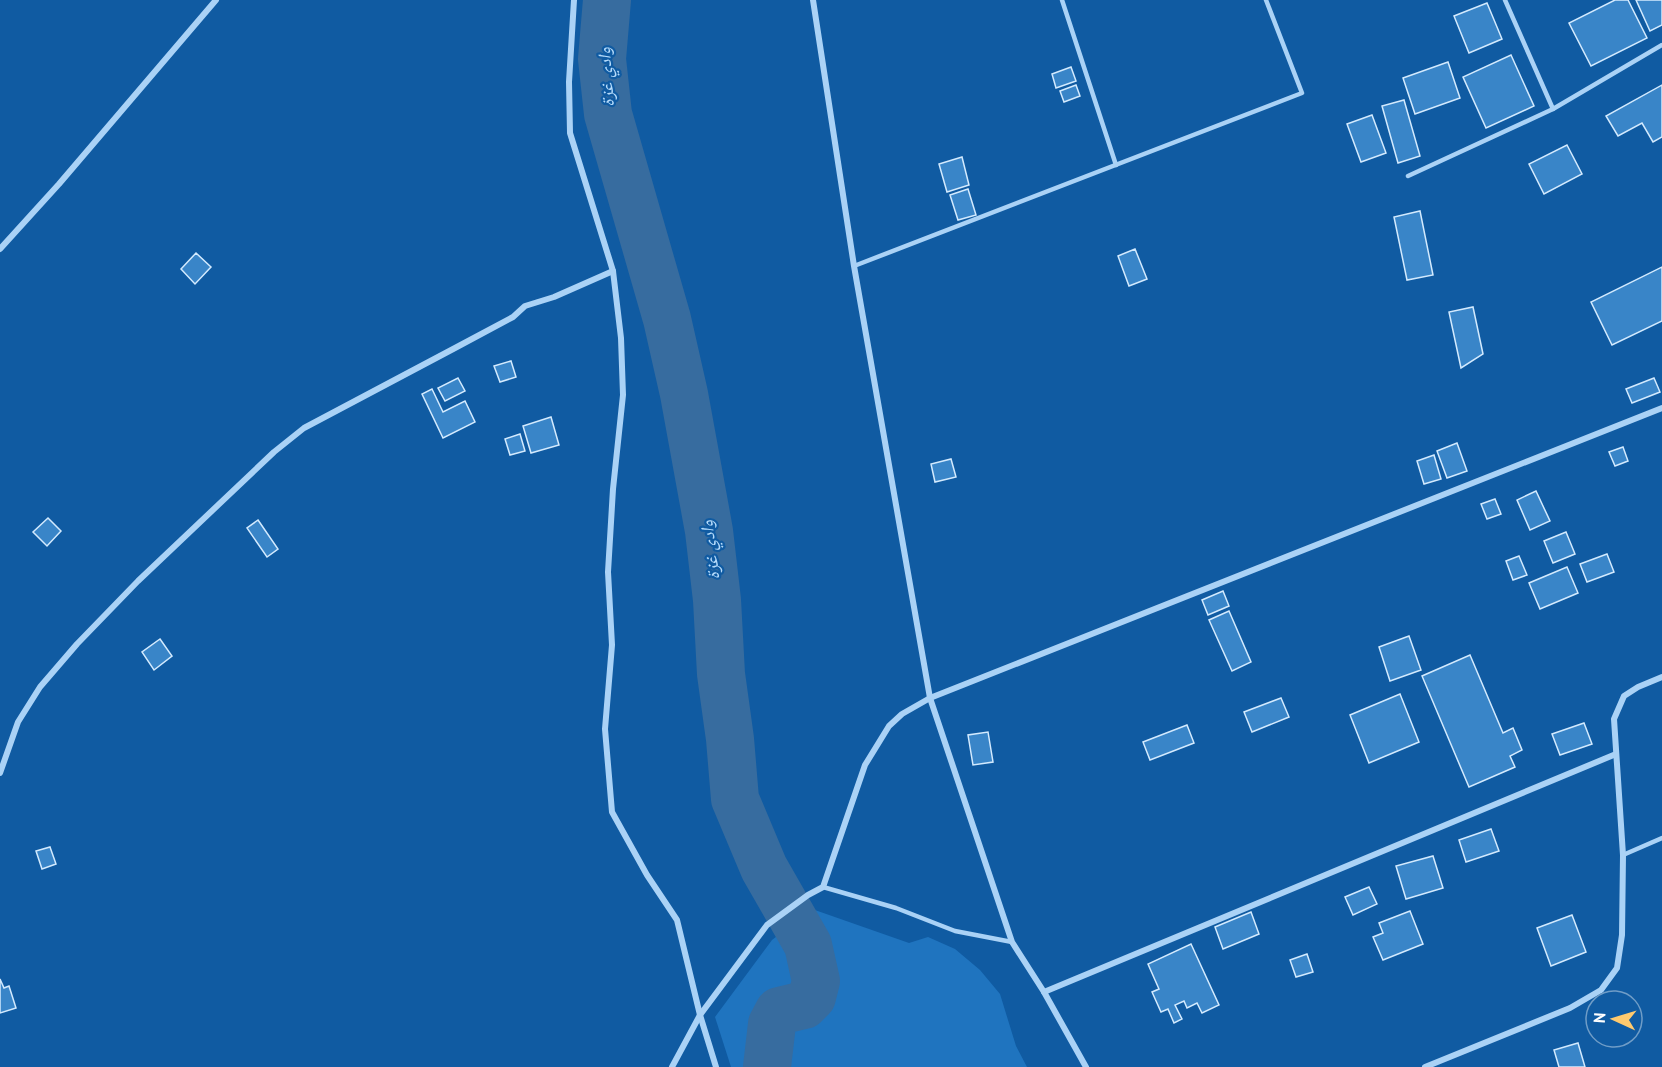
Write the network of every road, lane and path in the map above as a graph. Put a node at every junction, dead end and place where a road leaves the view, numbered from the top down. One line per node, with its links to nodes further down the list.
1 (216, 0): 11 (street)
2 (574, 0): 13 (street)
3 (813, 0): 12 (street)
4 (1062, 0): 9 (lane)
5 (1266, 0): 9 (lane)
6 (1504, 0): 8 (lane)
7 (1662, 45): 8 (lane)
8 (1553, 109): 10 (lane)
9 (1116, 165): 12 (lane)
10 (1408, 176)
11 (0, 249)
12 (854, 266): 16 (street)
13 (613, 271): 18 (street); 24 (street)
14 (1662, 408): 16 (street)
15 (1662, 677): 17 (street)
16 (930, 698): 21 (street); 22 (street)
17 (1616, 754): 20 (street); 23 (street)
18 (0, 773)
19 (1662, 838): 20 (lane)
20 (1623, 855): 28 (street)
21 (823, 887): 22 (lane); 24 (street)
22 (1012, 942): 23 (street)
23 (1044, 992): 27 (street)
24 (700, 1016): 25 (street); 26 (street)
25 (672, 1067)
26 (716, 1067)
27 (1086, 1067)
28 (1425, 1067)

